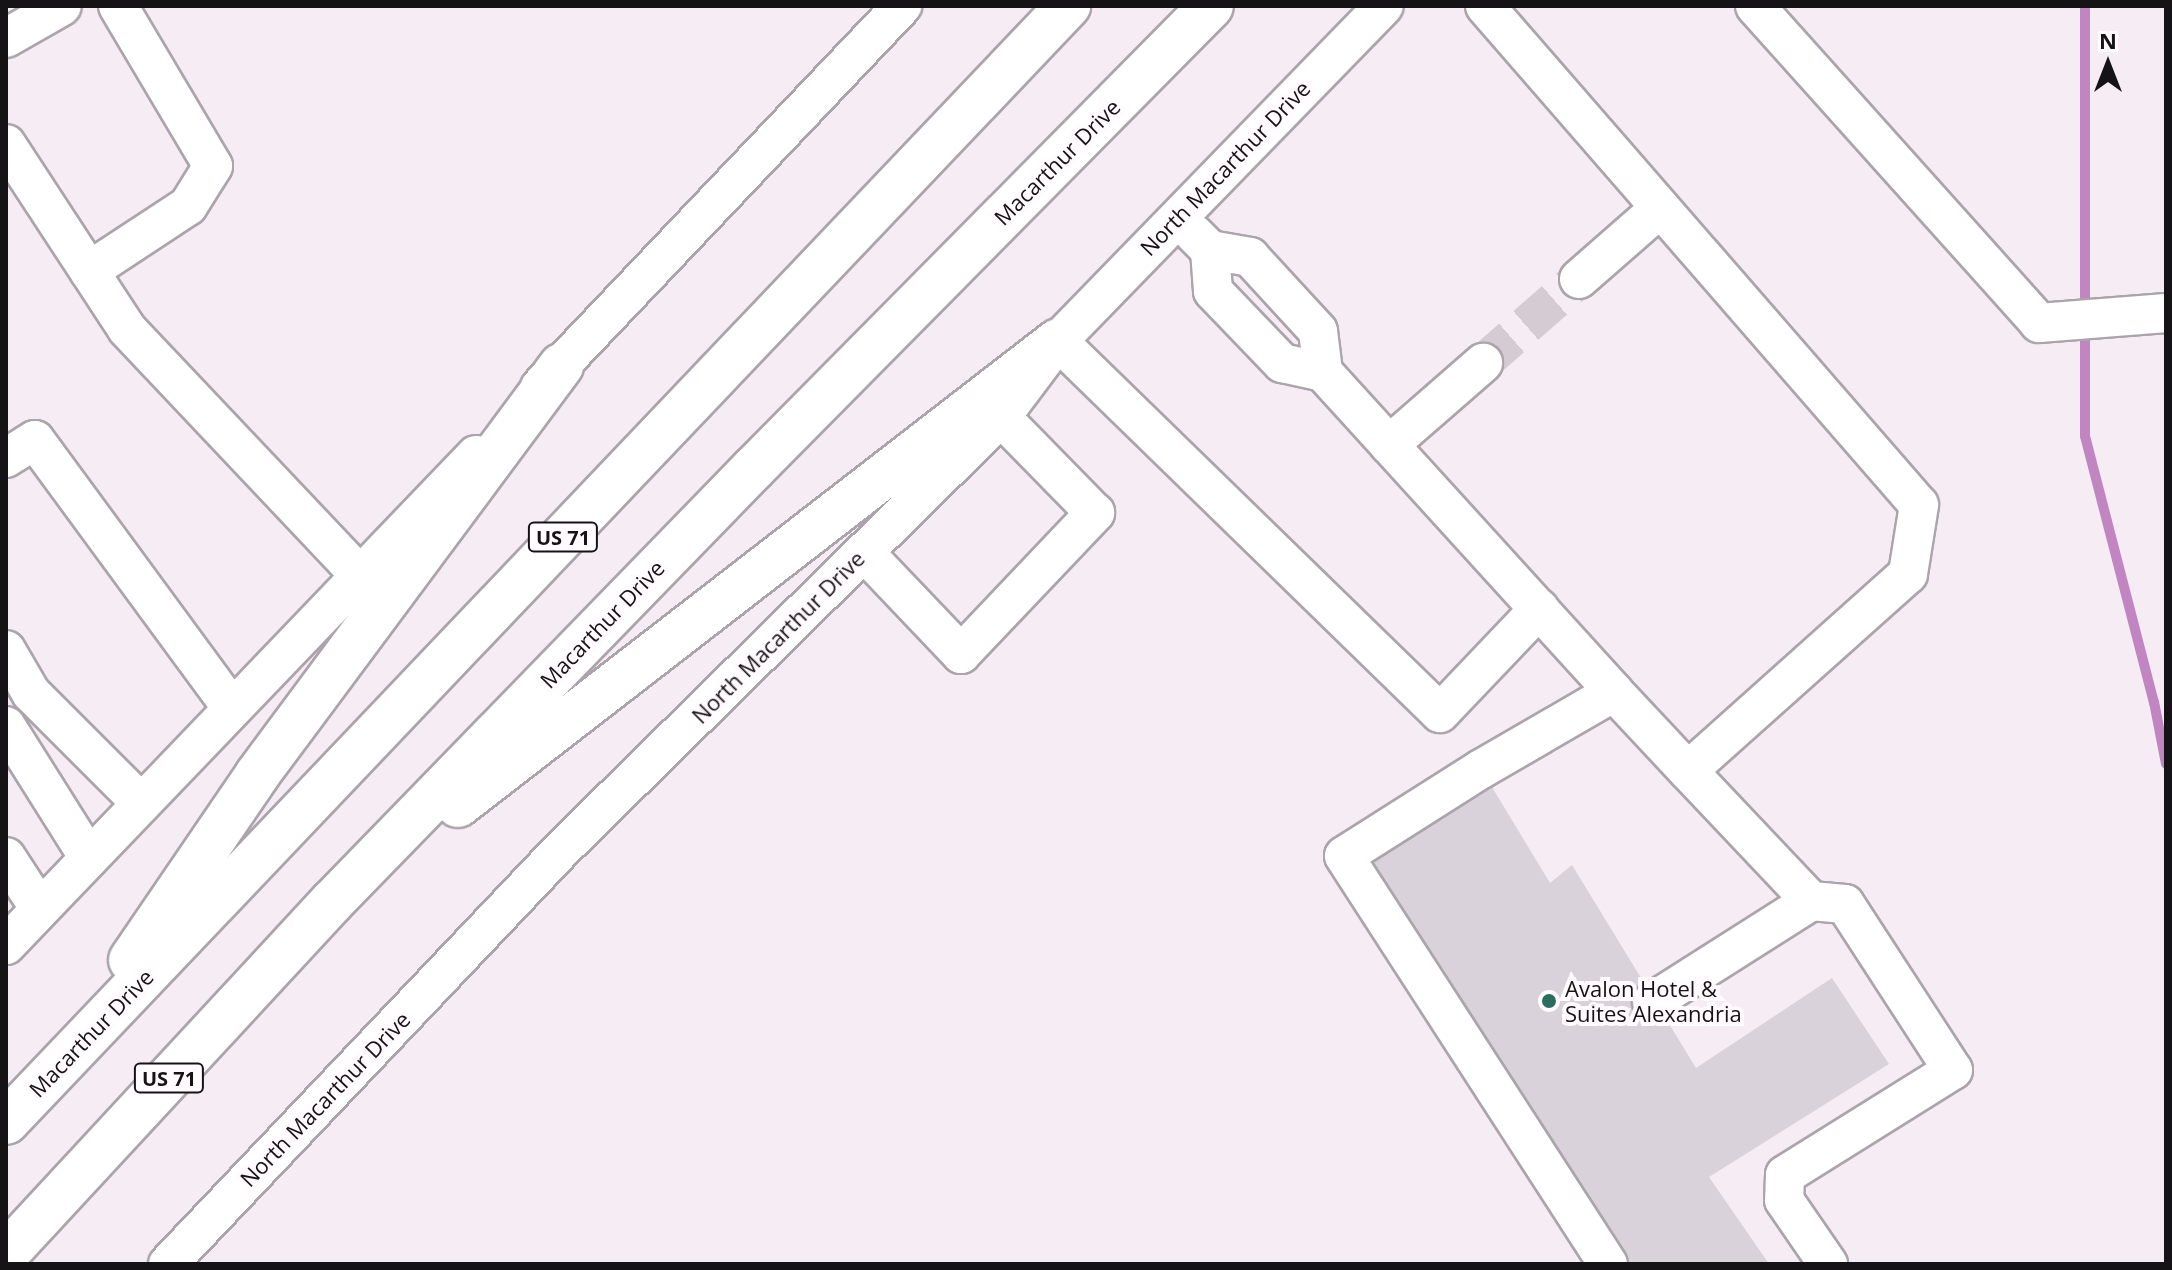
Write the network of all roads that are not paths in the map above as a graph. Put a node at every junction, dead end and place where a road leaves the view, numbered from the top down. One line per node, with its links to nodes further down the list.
1 (62, 6): 9 (street)
2 (118, 6): 14 (street)
3 (902, 6): 19 (street)
4 (1068, 6): 40 (highway, Macarthur Drive / US 71)
5 (1211, 6): 36 (highway, Macarthur Drive / US 71)
6 (1384, 6): 12 (street, North Macarthur Drive)
7 (1755, 6): 16 (street)
8 (1505, 14): 11 (street)
9 (6, 38)
10 (6, 144): 14 (street)
11 (1660, 208): 15 (street); 31 (street)
12 (1178, 217): 13 (street); 17 (street, North Macarthur Drive)
13 (1210, 250): 20 (street); 20 (street)
14 (89, 271): 25 (street)
15 (1579, 279)
16 (2166, 313)
17 (1058, 341): 21 (street, North Macarthur Drive); 26 (street); 36 (highway)
18 (1483, 363): 22 (street)
19 (561, 366): 25 (street); 40 (highway)
20 (1323, 372): 22 (street)
21 (1001, 417): 24 (street, North Macarthur Drive); 24 (street)
22 (1389, 445): 26 (street)
23 (6, 458): 29 (street)
24 (864, 552): 43 (street, North Macarthur Drive)
25 (360, 575): 29 (street)
26 (1539, 609): 28 (street)
27 (6, 650): 32 (street)
28 (1614, 692): 31 (street); 44 (street)
29 (232, 708): 32 (street)
30 (6, 726): 34 (street)
31 (1688, 771): 35 (street)
32 (141, 803): 34 (street)
33 (6, 857): 37 (street)
34 (89, 858): 37 (street)
35 (1811, 901): 39 (street); 45 (street)
36 (332, 902): 42 (highway, Macarthur Drive / US 71)
37 (40, 909): 38 (street)
38 (6, 945)
39 (1652, 1002)
40 (58, 1068): 41 (highway, Macarthur Drive / US 71)
41 (6, 1122)
42 (6, 1254)
43 (168, 1264)
44 (1608, 1264)
45 (1828, 1264)

